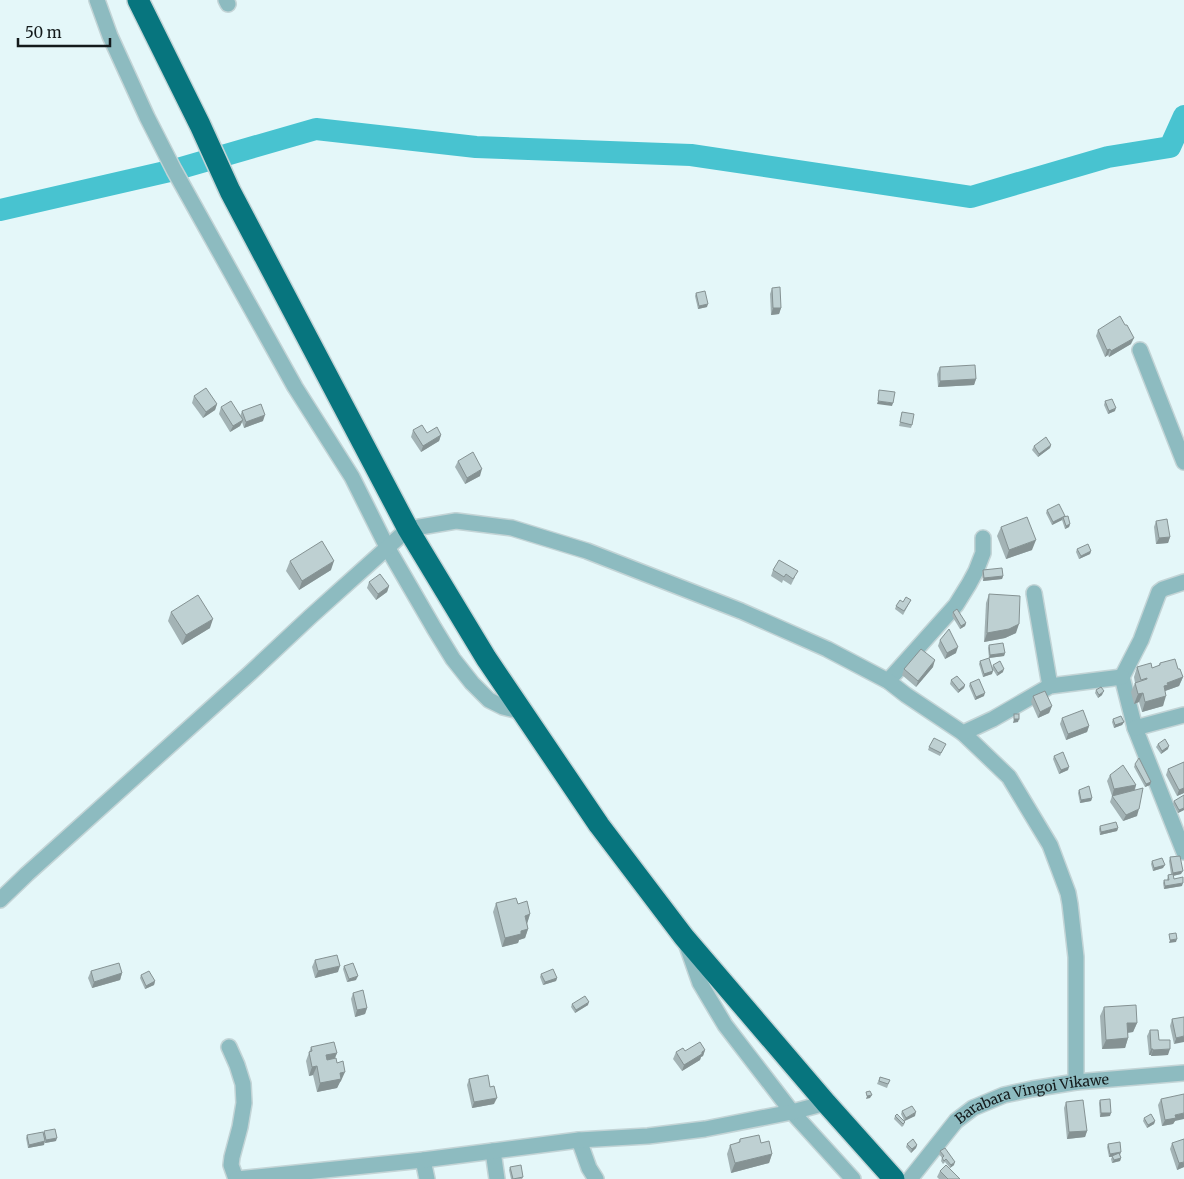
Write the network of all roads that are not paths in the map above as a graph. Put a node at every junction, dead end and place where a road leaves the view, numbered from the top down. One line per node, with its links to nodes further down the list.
1 (97, 0): 7 (street)
2 (138, 0): 5 (highway)
3 (1140, 350): 4 (street)
4 (1184, 462)
5 (408, 530): 7 (street); 11 (street); 13 (highway)
6 (983, 538): 11 (street)
7 (387, 547): 13 (street); 19 (street)
8 (1184, 582): 10 (street)
9 (1034, 593): 12 (street)
10 (1122, 677): 12 (street); 15 (street)
11 (888, 681): 16 (street)
12 (1050, 686): 16 (street)
13 (522, 712): 20 (highway)
14 (1184, 715): 15 (street)
15 (1135, 728): 17 (street)
16 (963, 733): 23 (street)
17 (1181, 834): 18 (street)
18 (1184, 852)
19 (0, 900)
20 (684, 937): 24 (highway); 25 (street)
21 (229, 1047): 30 (street)
22 (1184, 1073): 23 (street, Barabara Vingoi Vikawe)
23 (1076, 1082): 29 (street, Barabara Vingoi Vikawe)
24 (826, 1103): 25 (street); 35 (highway)
25 (792, 1112): 26 (street); 34 (street)
26 (579, 1140): 27 (street); 33 (street)
27 (492, 1151): 28 (street); 32 (street)
28 (422, 1160): 30 (street); 31 (street)
29 (915, 1177)
30 (237, 1179)
31 (426, 1179)
32 (497, 1179)
33 (596, 1179)
34 (853, 1179)
35 (894, 1179)

